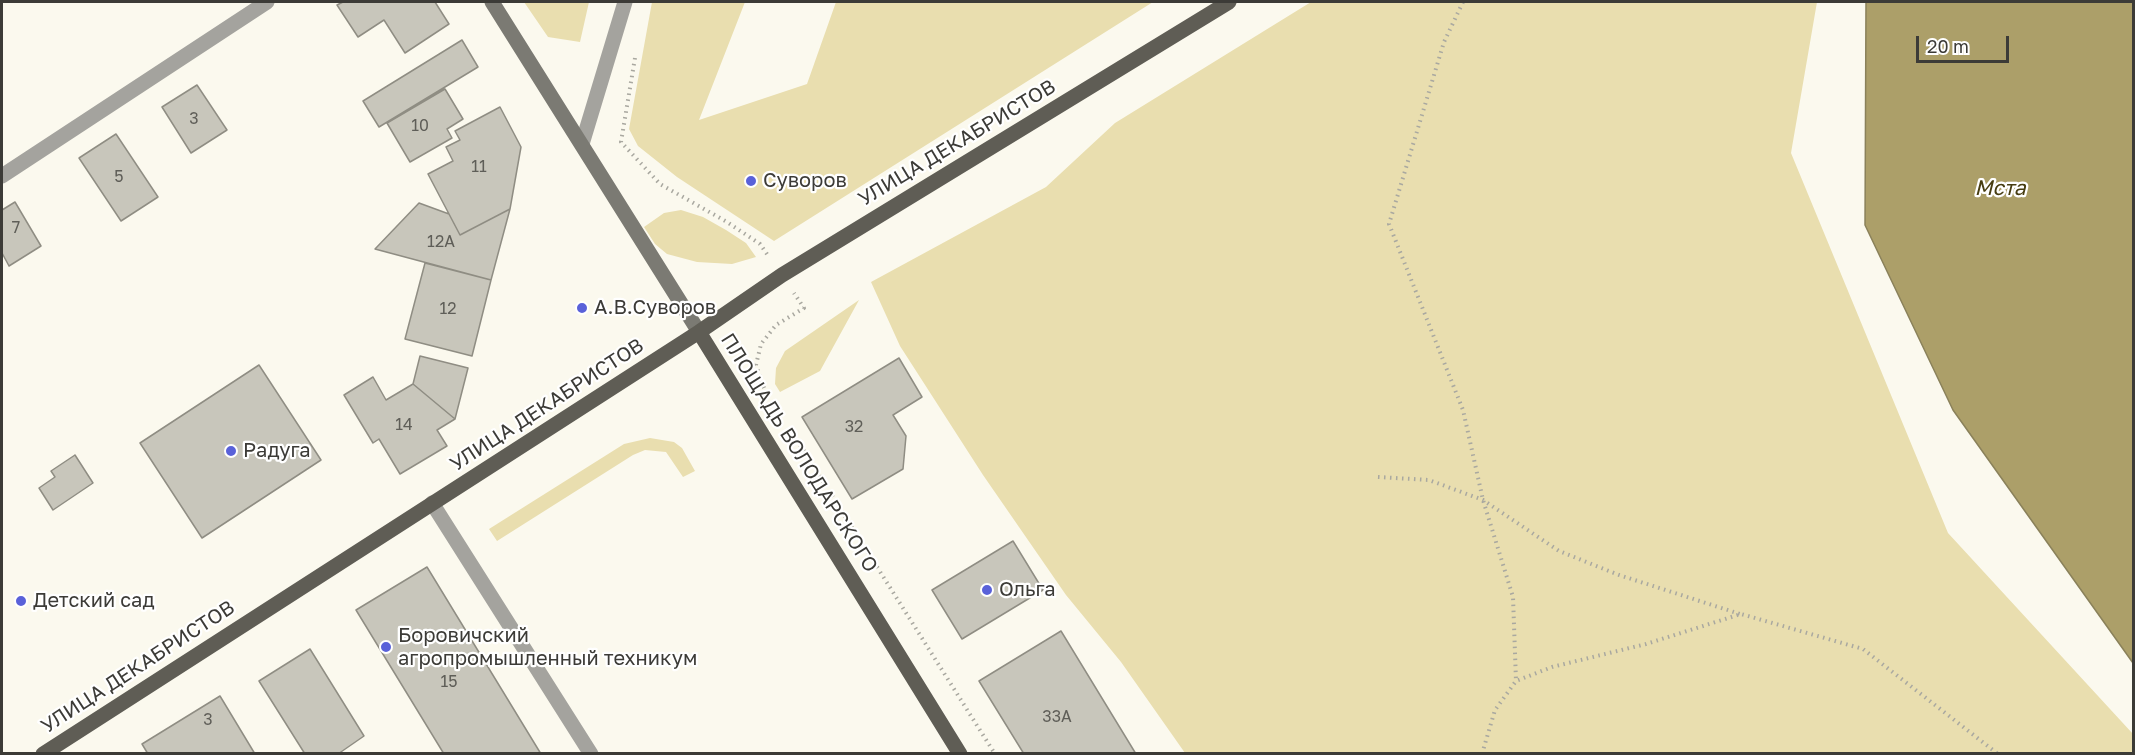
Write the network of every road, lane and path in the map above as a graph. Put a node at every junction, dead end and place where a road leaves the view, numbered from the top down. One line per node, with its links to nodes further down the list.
1 (267, 2): 8 (street)
2 (492, 2): 7 (main road, ПЛОЩАДЬ ВОЛОДАРСКОГО)
3 (625, 2): 7 (street)
4 (1230, 2): 9 (main road, УЛИЦА ДЕКАБРИСТОВ)
5 (1463, 2): 14 (path)
6 (636, 48): 9 (path)
7 (582, 144): 10 (main road, ПЛОЩАДЬ ВОЛОДАРСКОГО)
8 (2, 176)
9 (782, 275): 10 (main road, УЛИЦА ДЕКАБРИСТОВ); 11 (path)
10 (699, 332): 15 (main road, УЛИЦА ДЕКАБРИСТОВ); 20 (main road, ПЛОЩАДЬ ВОЛОДАРСКОГО)
11 (768, 395)
12 (796, 440): 21 (path)
13 (1378, 477): 14 (path)
14 (1483, 500): 16 (path); 17 (path)
15 (432, 503): 18 (main road, УЛИЦА ДЕКАБРИСТОВ); 19 (street)
16 (1741, 614): 17 (path); 23 (path)
17 (1516, 681): 22 (path)
18 (43, 753)
19 (591, 753)
20 (960, 753)
21 (995, 753)
22 (1482, 753)
23 (1998, 753)

